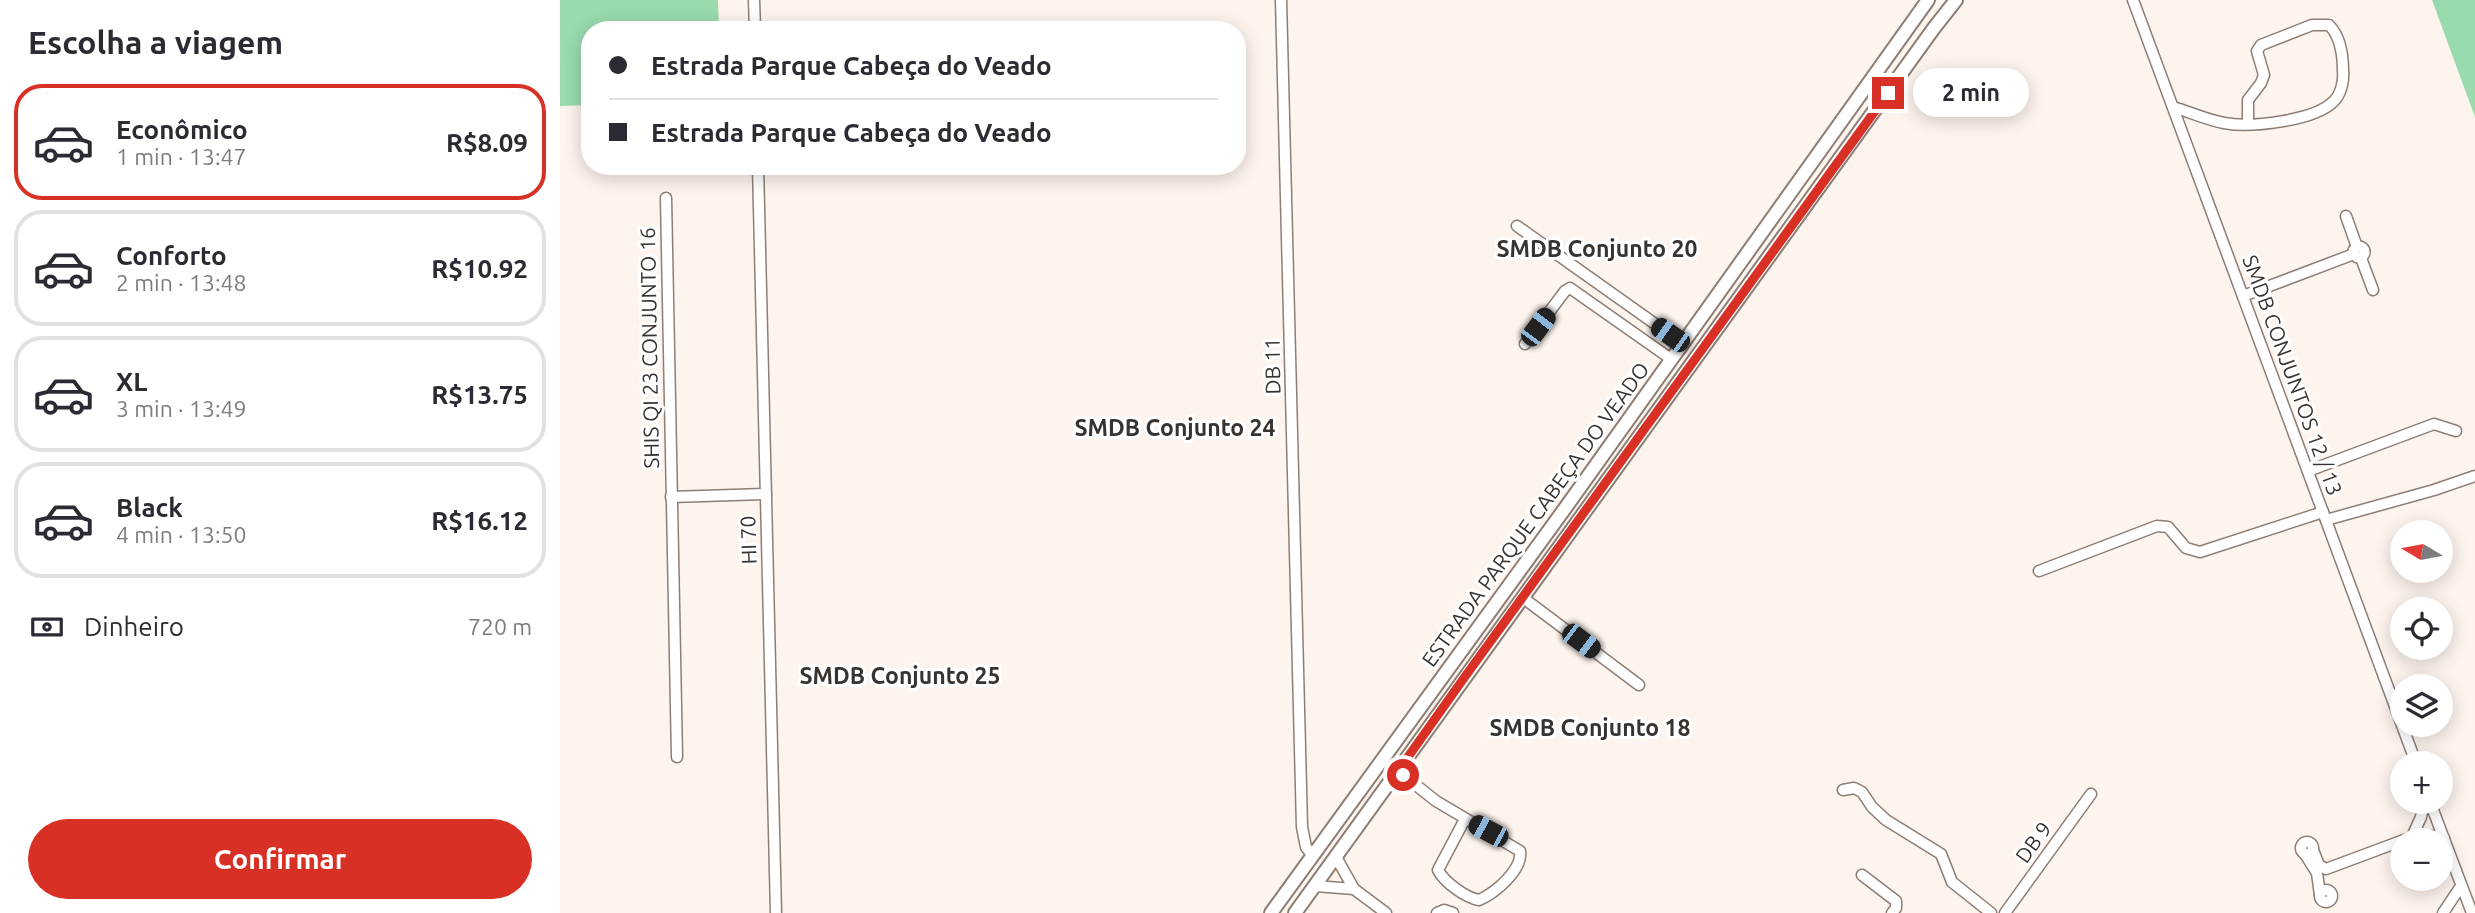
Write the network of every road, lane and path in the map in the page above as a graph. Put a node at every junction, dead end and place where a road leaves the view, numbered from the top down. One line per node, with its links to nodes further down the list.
1 (754, 0): 6 (street)
2 (1281, 0): 37 (street, DB 11)
3 (1928, 0): 16 (main road, ESTRADA PARQUE CABEÇA DO VEADO)
4 (1956, 0): 26 (main road, ESTRADA PARQUE CABEÇA DO VEADO)
5 (2133, 0): 7 (street, SMDB CONJUNTOS 12 / 13)
6 (755, 21)
7 (2173, 107): 8 (street); 15 (street, SMDB CONJUNTOS 12 / 13)
8 (2248, 124): 8 (street)
9 (758, 175): 22 (street, HI 70)
10 (666, 198): 23 (street, SHIS QI 23 CONJUNTO 16)
11 (2346, 216): 13 (street)
12 (1517, 226): 16 (street)
13 (2357, 253): 14 (street); 15 (street)
14 (2373, 290)
15 (2243, 296): 20 (street, SMDB CONJUNTOS 12 / 13)
16 (1682, 343): 18 (main road, ESTRADA PARQUE CABEÇA DO VEADO)
17 (1525, 344): 18 (street)
18 (1671, 359): 28 (main road, ESTRADA PARQUE CABEÇA DO VEADO)
19 (2456, 431): 20 (street)
20 (2308, 471): 24 (street, SMDB CONJUNTOS 12 / 13)
21 (2475, 476): 24 (street)
22 (766, 494): 23 (street); 45 (street, HI 70)
23 (671, 497): 31 (street, SHIS QI 23 CONJUNTO 16)
24 (2325, 516): 25 (street); 29 (street, SMDB CONJUNTOS 12 / 13)
25 (2039, 572)
26 (1522, 597): 27 (street); 30 (main road, ESTRADA PARQUE CABEÇA DO VEADO)
27 (1639, 685)
28 (1394, 741): 30 (main road); 37 (main road, ESTRADA PARQUE CABEÇA DO VEADO)
29 (2412, 751)
30 (1411, 754): 32 (main road, ESTRADA PARQUE CABEÇA DO VEADO)
31 (677, 757)
32 (1398, 771): 35 (street); 38 (main road, ESTRADA PARQUE CABEÇA DO VEADO)
33 (1843, 790): 52 (street)
34 (2091, 794): 53 (street, DB 9)
35 (1465, 819): 35 (street)
36 (2390, 845): 40 (street)
37 (1312, 855): 46 (main road, ESTRADA PARQUE CABEÇA DO VEADO)
38 (1336, 857): 42 (main road, ESTRADA PARQUE CABEÇA DO VEADO); 44 (street)
39 (2453, 862): 43 (street)
40 (2326, 869): 40 (street)
41 (1862, 875): 51 (street)
42 (1315, 886): 44 (street); 47 (main road, ESTRADA PARQUE CABEÇA DO VEADO)
43 (2462, 886): 54 (street); 55 (street)
44 (1354, 889): 48 (street)
45 (776, 913)
46 (1270, 913)
47 (1295, 913)
48 (1386, 913)
49 (1437, 913): 50 (street)
50 (1453, 913)
51 (1892, 913)
52 (1991, 913)
53 (2005, 913)
54 (2443, 913)
55 (2472, 913)

